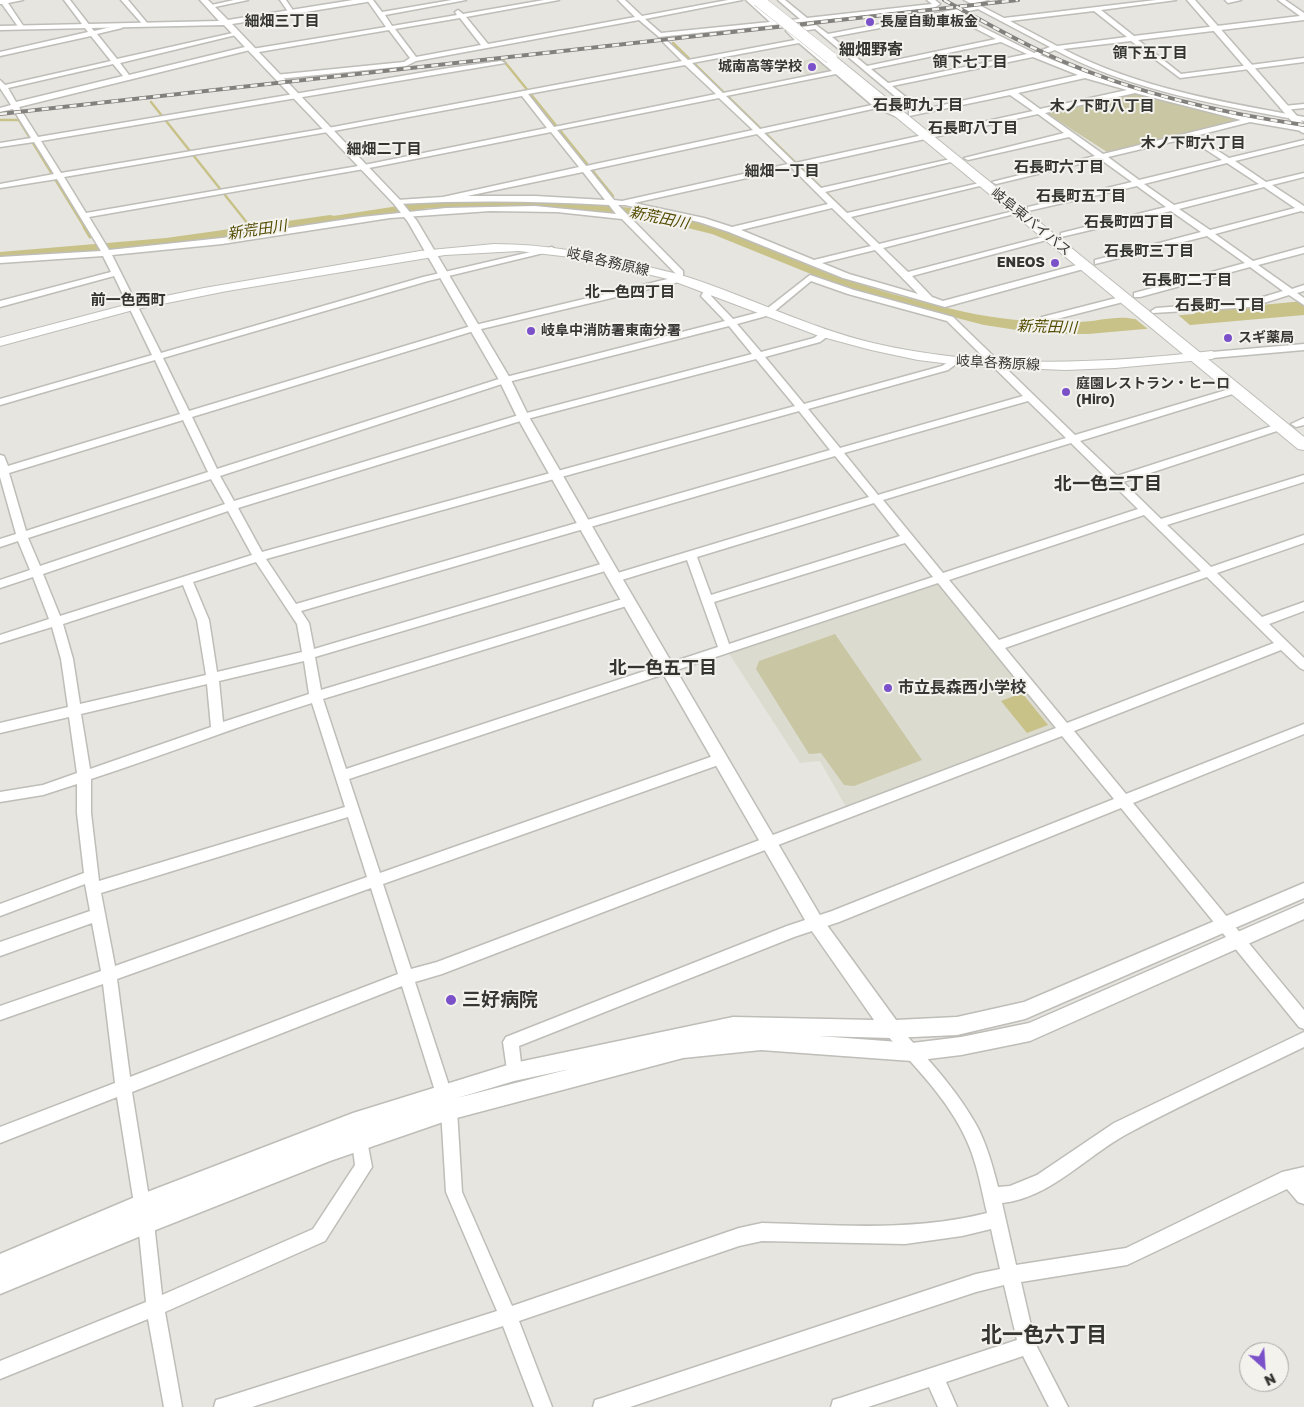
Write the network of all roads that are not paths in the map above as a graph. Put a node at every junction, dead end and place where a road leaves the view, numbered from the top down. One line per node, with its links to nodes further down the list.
1 (20, 0): 24 (street)
2 (68, 0): 42 (street)
3 (124, 0): 40 (street)
4 (241, 0): 26 (street)
5 (283, 0): 28 (street)
6 (368, 0): 28 (street); 30 (street)
7 (463, 0): 22 (street)
8 (556, 0): 25 (street)
9 (621, 0): 33 (street)
10 (739, 0): 33 (street)
11 (749, 0): 38 (street)
12 (758, 0): 61 (highway, 岐阜東バイパス, bridge)
13 (770, 0): 61 (highway, 岐阜東バイパス)
14 (781, 0): 34 (street)
15 (930, 0): 34 (street)
16 (967, 0): 17 (street)
17 (985, 0)
18 (1173, 0): 27 (street)
19 (1191, 0): 46 (street)
20 (1238, 0): 23 (street)
21 (1281, 0): 32 (street)
22 (450, 1): 30 (street); 31 (street)
23 (1228, 1)
24 (2, 2): 43 (street)
25 (534, 2): 31 (street)
26 (207, 3): 36 (street)
27 (1096, 9): 35 (street); 52 (street)
28 (291, 12): 36 (street)
29 (950, 13): 35 (street); 51 (street); 53 (street)
30 (381, 14): 45 (street)
31 (462, 16): 37 (street); 45 (street)
32 (1304, 17): 46 (street)
33 (640, 18): 38 (street); 56 (street)
34 (806, 20): 38 (street)
35 (1001, 20): 57 (street)
36 (226, 23): 40 (street); 48 (street)
37 (468, 23): 41 (street); 56 (street)
38 (776, 23)
39 (122, 25): 40 (street); 42 (street); 47 (street)
40 (146, 25)
41 (459, 25)
42 (87, 26): 43 (street); 47 (street)
43 (21, 27): 44 (street)
44 (0, 28)
45 (391, 28): 50 (street); 58 (street)
46 (1215, 29): 52 (street); 68 (street)
47 (94, 33): 59 (street); 64 (street)
48 (236, 34): 58 (street); 64 (street)
49 (405, 34): 50 (street)
50 (396, 36): 62 (street)
51 (827, 36): 54 (street); 67 (street)
52 (1132, 38): 57 (street); 68 (street)
53 (1001, 40): 60 (street); 67 (street)
54 (800, 41): 65 (street); 69 (street)
55 (666, 42): 65 (street)
56 (486, 46): 62 (street)
57 (1054, 48): 60 (street); 87 (street)
58 (251, 50): 71 (street); 72 (street)
59 (0, 54)
60 (1034, 55): 70 (street); 74 (street)
61 (836, 57): 86 (highway, 岐阜東バイパス)
62 (414, 59): 72 (street)
63 (1304, 60): 68 (street)
64 (114, 61): 71 (street); 73 (street)
65 (688, 63): 77 (street); 78 (street)
66 (501, 64): 79 (street)
67 (866, 68): 74 (street)
68 (1249, 68): 83 (street)
69 (837, 72): 78 (street); 81 (street)
70 (1085, 76): 75 (street); 76 (street)
71 (126, 77): 80 (street)
72 (278, 77): 79 (street)
73 (2, 85): 80 (street)
74 (887, 85): 86 (street)
75 (1134, 91): 85 (street); 88 (street)
76 (1013, 92): 85 (street); 86 (street)
77 (524, 94): 90 (street); 91 (street)
78 (721, 96): 91 (street); 92 (street)
79 (296, 97): 90 (street); 96 (street)
80 (15, 105): 84 (street); 96 (street)
81 (878, 106): 86 (street); 92 (street)
82 (1304, 106): 83 (street)
83 (1284, 108): 87 (street)
84 (0, 110)
85 (1040, 112): 93 (street); 95 (street)
86 (907, 115): 95 (highway, 岐阜東バイパス)
87 (1292, 118): 89 (street)
88 (1252, 120): 89 (street); 94 (street)
89 (1303, 126)
90 (328, 130): 102 (street); 106 (street)
91 (552, 130): 102 (street); 104 (street)
92 (758, 131): 103 (street); 104 (street)
93 (1071, 134): 99 (street); 100 (street)
94 (1190, 135): 99 (street); 101 (street)
95 (933, 136): 100 (highway, 岐阜東バイパス); 103 (street)
96 (36, 139): 98 (street); 106 (street)
97 (1304, 142): 101 (street)
98 (0, 145)
99 (1101, 156): 107 (street); 108 (street)
100 (962, 159): 107 (highway, 岐阜東バイパス); 111 (street)
101 (1228, 161): 108 (street); 109 (street)
102 (364, 167): 116 (street); 120 (street)
103 (794, 167): 111 (street); 114 (street)
104 (585, 168): 112 (street); 113 (street)
105 (1304, 175): 109 (street)
106 (58, 176): 110 (street); 120 (street)
107 (990, 183): 119 (highway, 岐阜東バイパス); 122 (street)
108 (1138, 183): 117 (street); 119 (street)
109 (1265, 184): 117 (street); 118 (street)
110 (0, 186)
111 (820, 191): 115 (street)
112 (443, 199): 113 (street); 116 (street)
113 (611, 203): 114 (street); 121 (street)
114 (622, 203): 123 (street)
115 (834, 205): 122 (street); 123 (street)
116 (402, 208): 121 (street); 128 (street); 131 (street)
117 (1172, 208): 124 (street); 125 (street)
118 (1303, 209): 124 (street)
119 (1024, 210): 125 (highway, 岐阜東バイパス); 126 (highway, 岐阜東バイパス); 127 (street)
120 (83, 216): 128 (street)
121 (622, 216): 140 (street)
122 (846, 216): 127 (street)
123 (732, 230): 134 (street)
124 (1208, 234): 133 (street); 135 (street)
125 (1064, 235): 133 (highway, 岐阜東バイパス)
126 (1050, 238): 136 (highway, 岐阜東バイパス); 139 (street)
127 (876, 247): 134 (street); 139 (street)
128 (104, 249): 132 (street); 137 (street)
129 (552, 250): 131 (main road, 岐阜各務原線); 138 (street); 140 (main road, 岐阜各務原線)
130 (1304, 250): 135 (street)
131 (430, 252): 138 (street); 149 (main road, 岐阜各務原線)
132 (0, 260)
133 (1098, 262): 144 (highway, 岐阜東バイパス)
134 (812, 263): 146 (street)
135 (1251, 264): 143 (street); 144 (street)
136 (1084, 266): 145 (highway, 岐阜東バイパス); 146 (street)
137 (116, 274): 148 (street); 149 (street)
138 (443, 275): 154 (street); 158 (street)
139 (906, 275): 146 (street)
140 (680, 279): 142 (main road, 岐阜各務原線); 154 (street)
141 (1304, 288): 143 (street)
142 (709, 290): 150 (main road, 岐阜各務原線); 153 (street)
143 (1290, 292): 147 (street); 152 (street)
144 (1137, 295): 152 (highway, 岐阜東バイパス)
145 (1124, 299): 151 (street); 152 (highway, 岐阜東バイパス)
146 (929, 300)
147 (1304, 301)
148 (0, 304)
149 (134, 307): 156 (main road, 岐阜各務原線); 158 (street)
150 (767, 313): 153 (street); 155 (main road, 岐阜各務原線); 162 (street)
151 (1045, 319)
152 (1160, 319): 160 (highway, 岐阜東バイパス)
153 (732, 323): 159 (street); 163 (street)
154 (474, 328): 163 (street); 168 (street)
155 (825, 334): 159 (street); 161 (main road, 岐阜各務原線)
156 (0, 342)
157 (1304, 347): 160 (street)
158 (158, 356): 166 (street); 168 (street)
159 (760, 356): 167 (street); 169 (street)
160 (1204, 356): 162 (main road, 岐阜各務原線); 164 (highway, 岐阜東バイパス); 170 (highway, 岐阜東バイパス)
161 (956, 361): 162 (main road, 岐阜各務原線); 167 (street)
162 (996, 365): 165 (street)
163 (505, 380): 169 (street); 177 (street)
164 (1236, 390): 170 (highway, 岐阜東バイパス); 171 (street)
165 (1029, 397): 171 (street); 173 (street)
166 (0, 402)
167 (802, 408): 173 (street); 178 (street)
168 (186, 415): 176 (street); 177 (street)
169 (522, 417): 178 (street); 182 (street)
170 (1296, 425): 172 (highway, 岐阜東バイパス); 174 (highway); 180 (street)
171 (1072, 439): 180 (street); 181 (street)
172 (1304, 445)
173 (837, 452): 181 (street); 184 (street)
174 (1304, 452)
175 (0, 458): 176 (street)
176 (2, 471): 187 (street)
177 (214, 474): 182 (street); 187 (street)
178 (556, 476): 184 (street); 194 (street)
179 (1304, 478): 185 (street)
180 (1114, 480): 183 (street)
181 (876, 499): 188 (street); 193 (street)
182 (231, 506): 194 (street); 196 (street)
183 (1145, 511): 185 (street); 199 (street)
184 (584, 524): 195 (street); 205 (street)
185 (1158, 524): 197 (street)
186 (1304, 530): 191 (street)
187 (22, 536): 190 (street); 196 (street)
188 (908, 538): 199 (street); 202 (street)
189 (1304, 539): 191 (street)
190 (0, 543)
191 (1287, 545): 192 (street); 197 (street)
192 (1304, 546)
193 (692, 555): 198 (street); 202 (street)
194 (259, 557): 200 (street); 205 (street)
195 (608, 566): 198 (street); 212 (street)
196 (36, 572): 201 (street); 206 (street)
197 (1209, 572): 207 (street); 210 (street)
198 (615, 578): 203 (street)
199 (941, 578): 210 (street); 211 (street)
200 (186, 580): 206 (street); 215 (street)
201 (0, 584)
202 (708, 600): 211 (street)
203 (629, 601): 214 (street); 216 (street)
204 (1304, 606): 207 (street)
205 (294, 609): 212 (street)
206 (56, 621): 208 (street); 217 (street)
207 (1262, 622): 209 (street)
208 (0, 639)
209 (1284, 644): 213 (street); 219 (street)
210 (996, 646): 219 (street)
211 (725, 649): 214 (street)
212 (308, 655): 215 (street); 216 (street)
213 (1304, 665)
214 (667, 668): 222 (street); 224 (street)
215 (212, 676): 217 (street); 220 (street)
216 (316, 697): 220 (street); 224 (street)
217 (74, 710): 218 (street); 223 (street)
218 (0, 728)
219 (1066, 729): 226 (street); 228 (street)
220 (218, 730): 223 (street)
221 (1304, 730): 226 (street)
222 (720, 759): 228 (street); 229 (street)
223 (84, 776): 225 (street); 230 (street)
224 (342, 776): 227 (street)
225 (0, 797)
226 (1124, 801): 235 (street); 236 (street)
227 (353, 810): 229 (street); 230 (street)
228 (768, 841): 235 (street); 240 (street)
229 (375, 881): 239 (street); 240 (street)
230 (92, 883): 232 (street); 234 (street)
231 (1304, 890): 236 (street)
232 (0, 910)
233 (1304, 911): 237 (street)
234 (98, 915): 238 (street); 239 (street)
235 (815, 922): 243 (street); 246 (street)
236 (1223, 923): 237 (street); 243 (street)
237 (1237, 940): 242 (street); 245 (street)
238 (0, 949)
239 (109, 976): 241 (street); 247 (street)
240 (405, 978): 247 (street); 248 (street)
241 (0, 1014)
242 (1304, 1022)
243 (891, 1029): 245 (street); 246 (street)
244 (1304, 1039): 252 (street)
245 (912, 1052): 248 (street); 252 (street)
246 (514, 1072): 248 (street)
247 (123, 1087): 249 (street); 254 (street)
248 (446, 1101): 250 (street); 254 (street); 260 (street)
249 (0, 1135)
250 (360, 1141): 254 (street); 259 (street)
251 (1296, 1177): 253 (street); 257 (street)
252 (991, 1196): 255 (street)
253 (1304, 1196)
254 (144, 1213): 256 (street); 258 (street); 259 (street)
255 (997, 1219): 257 (street); 260 (street)
256 (0, 1264)
257 (1010, 1275): 261 (street); 267 (street)
258 (0, 1284)
259 (154, 1307): 262 (street); 264 (street)
260 (508, 1316): 265 (street); 266 (street)
261 (1027, 1346): 263 (street); 270 (street)
262 (0, 1370)
263 (934, 1378): 268 (street); 269 (street)
264 (173, 1407)
265 (222, 1407)
266 (543, 1407)
267 (602, 1407)
268 (840, 1407)
269 (948, 1407)
270 (1059, 1407)

